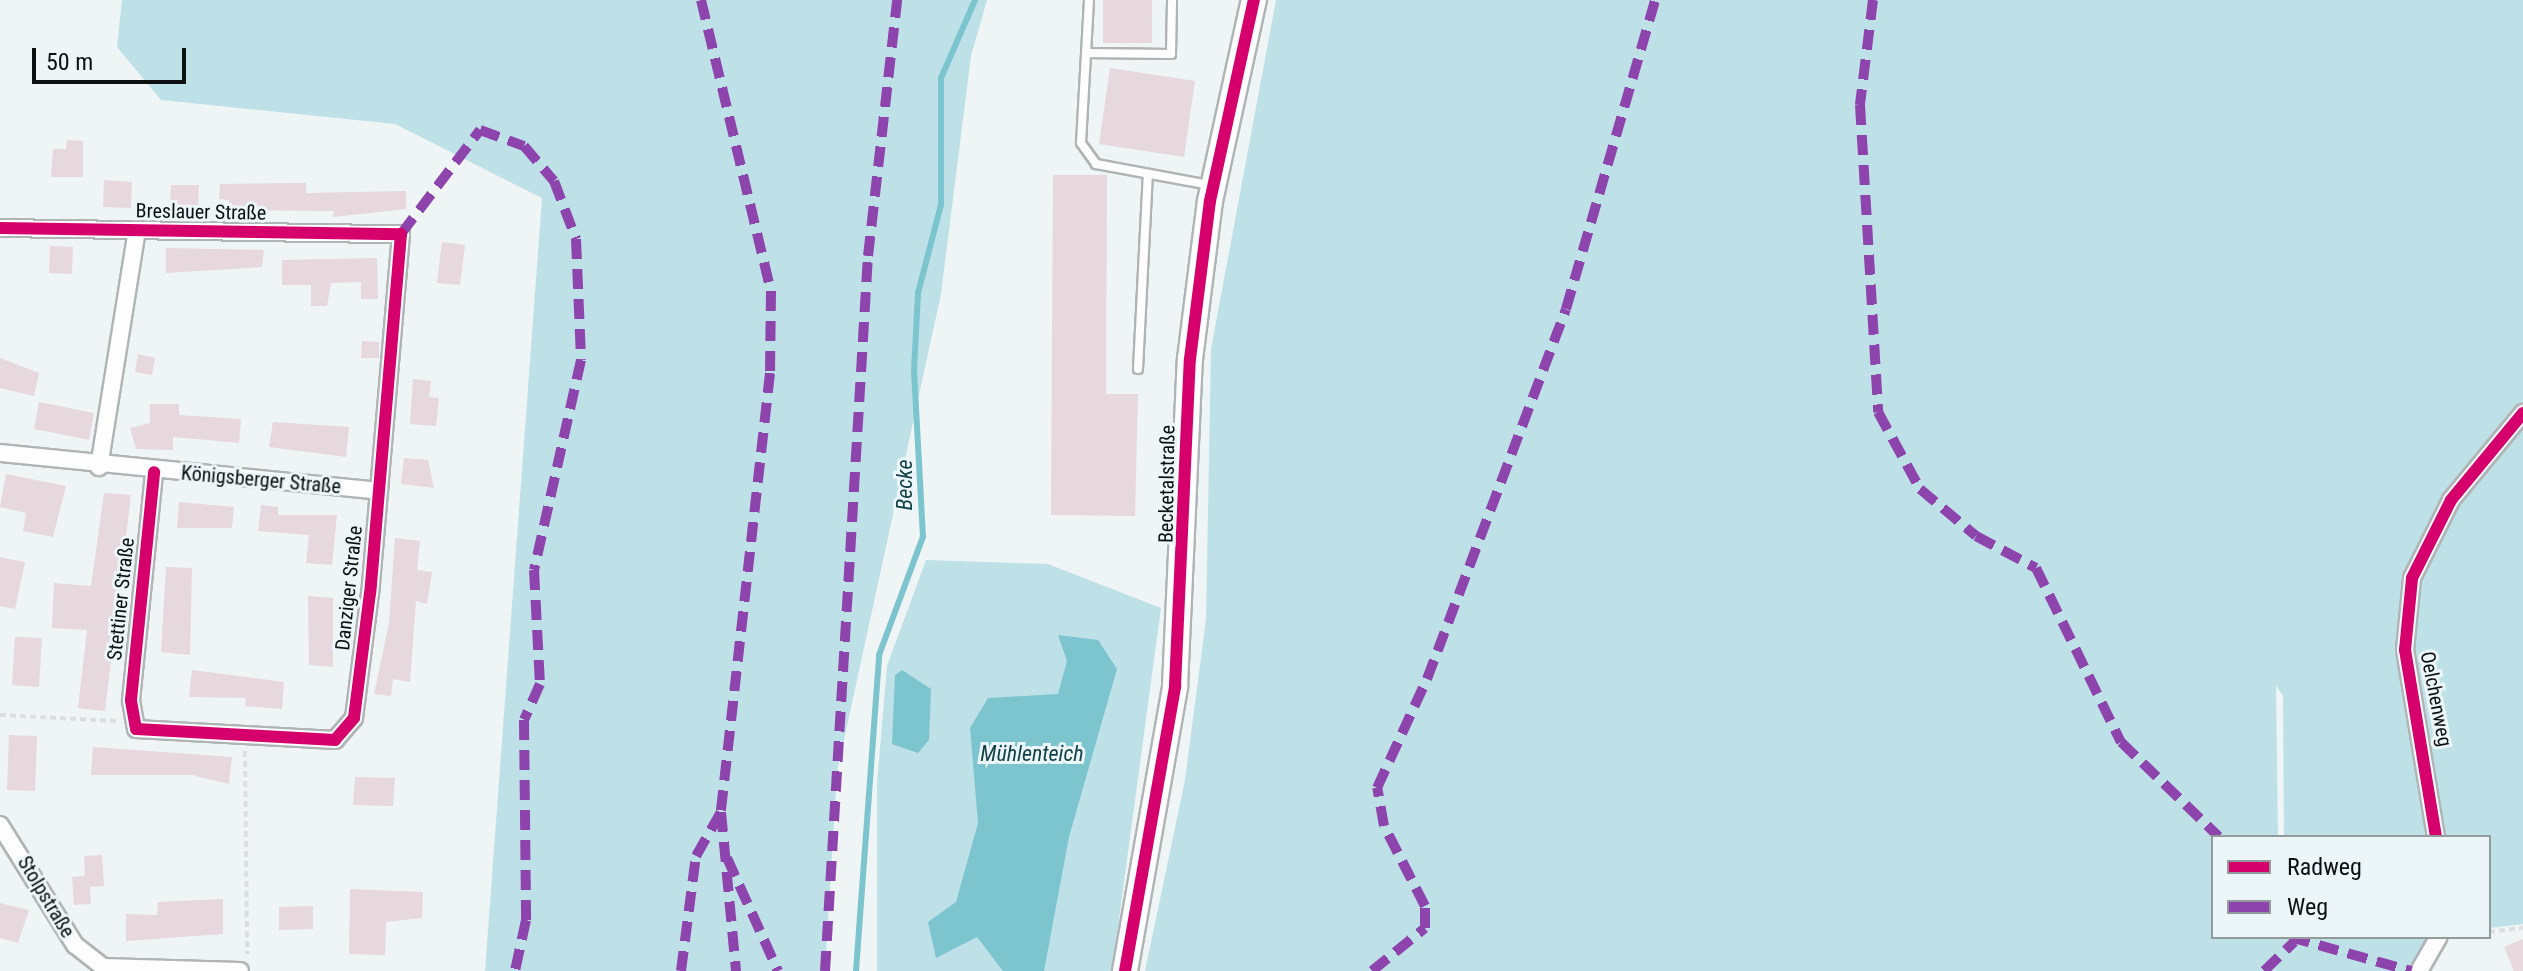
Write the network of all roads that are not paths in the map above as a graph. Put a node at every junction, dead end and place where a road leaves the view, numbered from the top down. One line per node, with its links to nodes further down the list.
1 (1089, 0): 4 (lane)
2 (1172, 0): 4 (lane)
3 (1254, 0): 6 (main road, Becketalstraße)
4 (1086, 53): 5 (lane)
5 (1148, 174): 6 (lane); 10 (lane)
6 (1214, 186): 21 (main road, Becketalstraße)
7 (0, 228): 8 (street, Breslauer Straße)
8 (137, 231): 9 (street, Breslauer Straße); 13 (street, Breslauer Straße)
9 (401, 234): 15 (street, Danziger Straße)
10 (1138, 369)
11 (2523, 413): 18 (street, Oelchenweg)
12 (0, 453): 13 (street, Königsberger Straße)
13 (99, 467): 14 (street, Königsberger Straße)
14 (154, 472): 15 (street, Königsberger Straße); 16 (street, Stettiner Straße)
15 (379, 491): 16 (street, Danziger Straße)
16 (135, 725)
17 (0, 825): 20 (street, Stolpstraße)
18 (2436, 835)
19 (2438, 939): 22 (street)
20 (240, 971)
21 (1125, 971)
22 (2419, 971)

